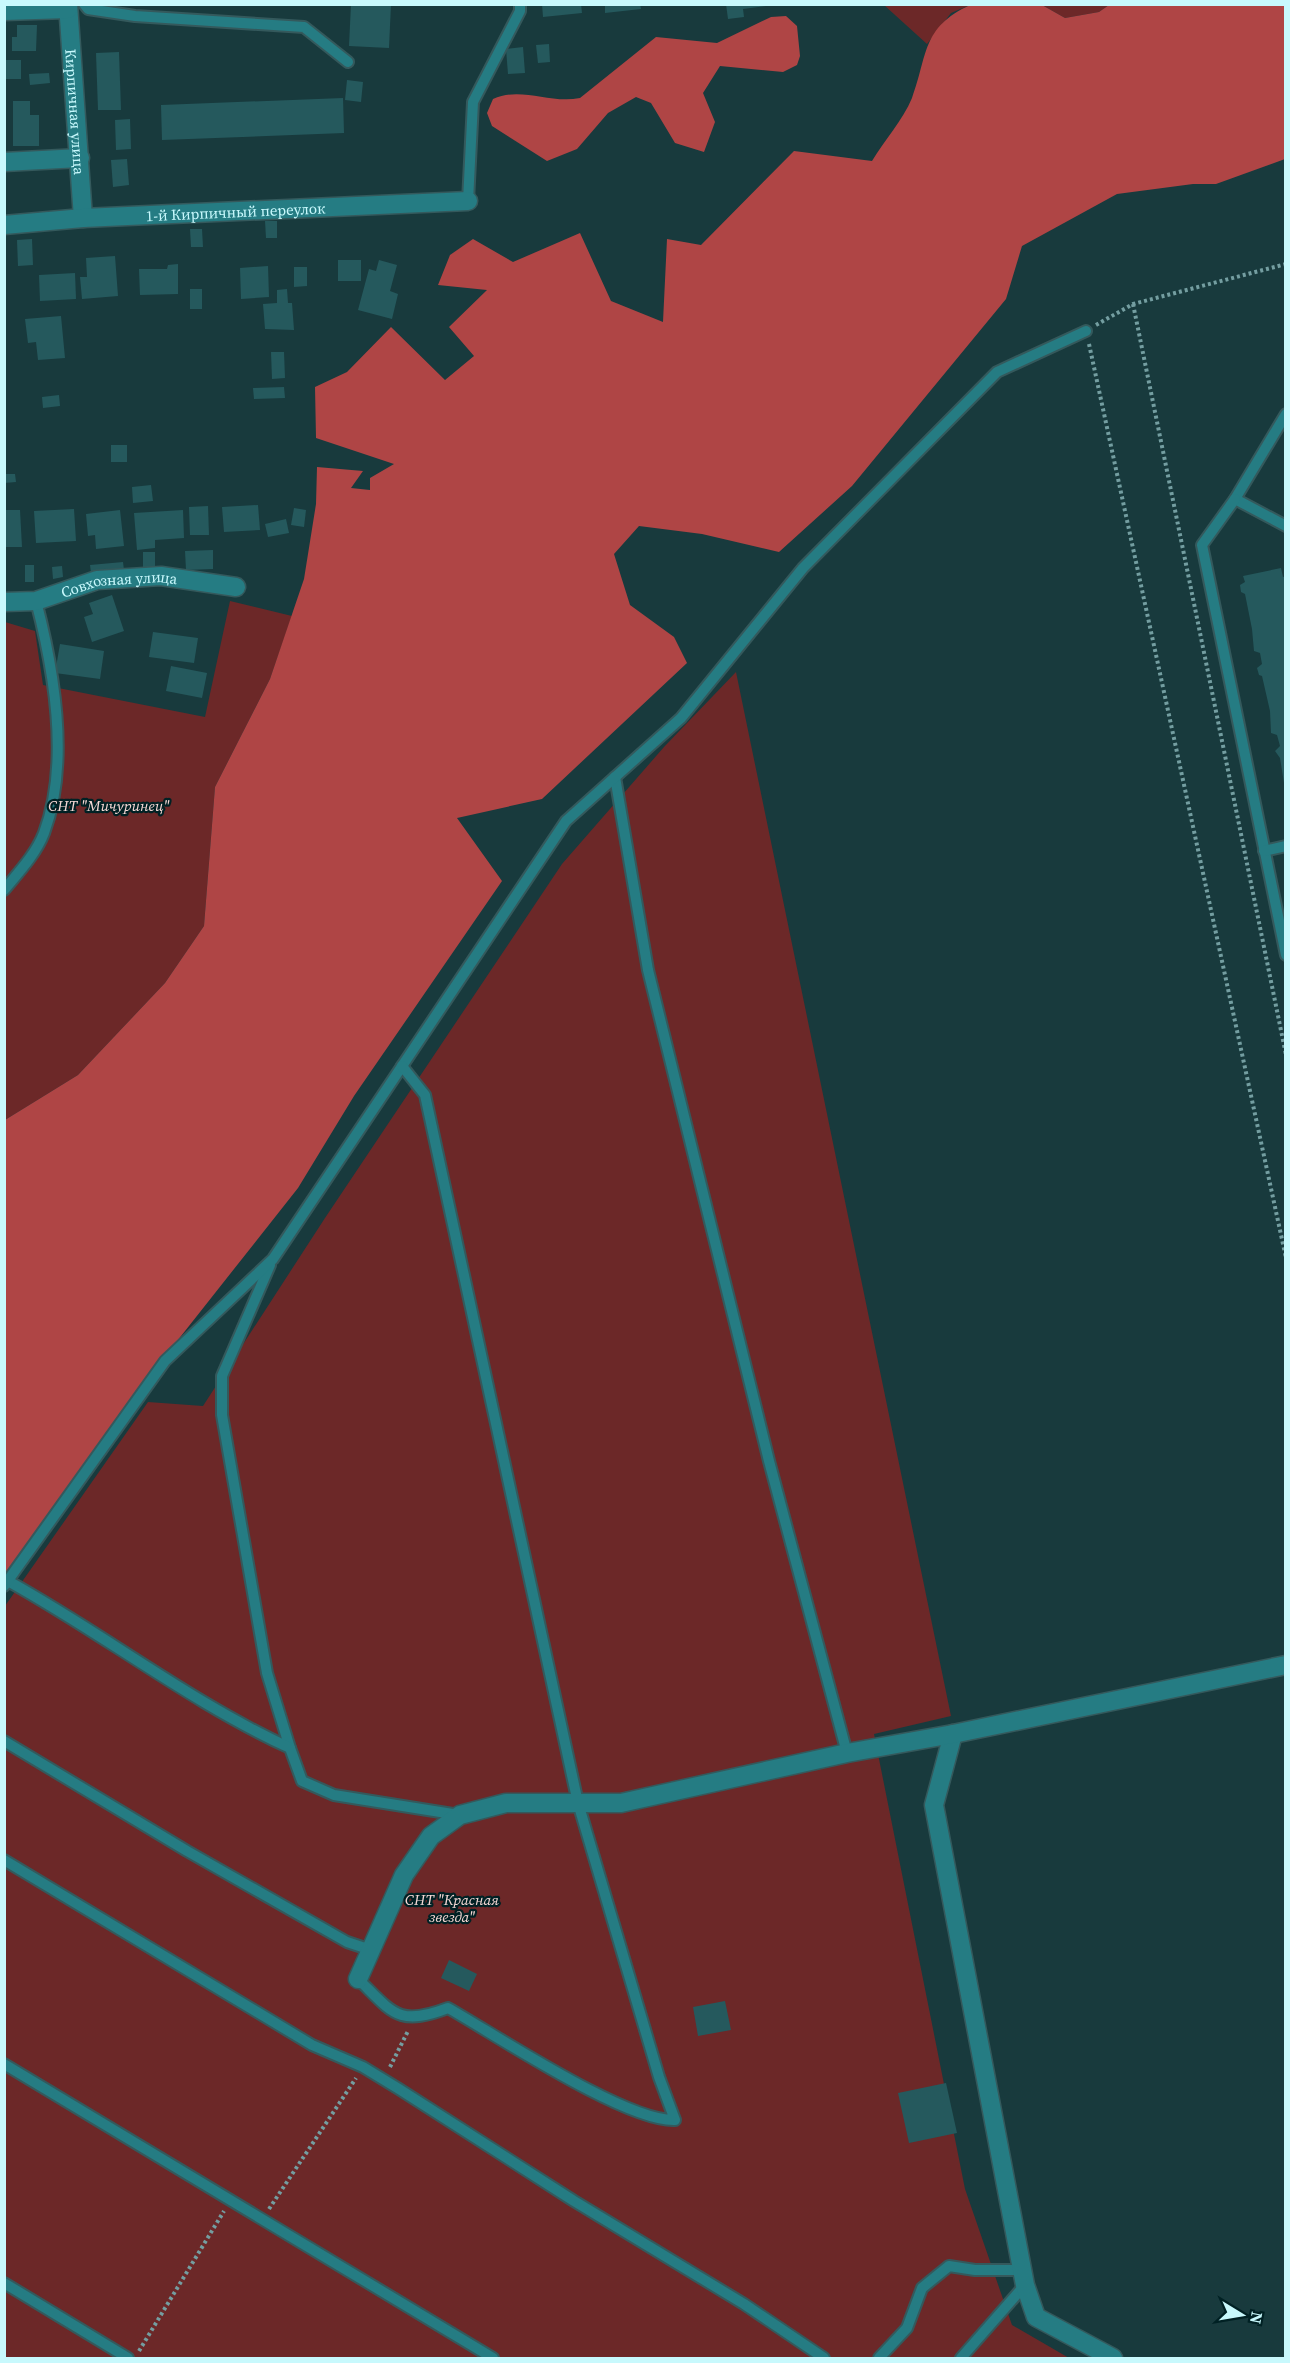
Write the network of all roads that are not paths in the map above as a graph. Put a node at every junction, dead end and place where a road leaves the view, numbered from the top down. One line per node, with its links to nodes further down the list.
1 (520, 4): 7 (lane)
2 (73, 6): 3 (street); 4 (lane); 5 (street, Кирпичная улица)
3 (4, 11)
4 (348, 62)
5 (80, 158): 6 (street); 8 (street, Кирпичная улица)
6 (4, 162)
7 (468, 201): 8 (street, 1-й Кирпичный переулок)
8 (83, 218): 9 (street, 1-й Кирпичный переулок)
9 (4, 225)
10 (1086, 331): 17 (lane)
11 (1286, 414): 12 (lane)
12 (1235, 499): 13 (lane); 19 (lane)
13 (1286, 526)
14 (236, 587): 15 (street, Совхозная улица)
15 (36, 601): 16 (street, Совхозная улица); 20 (lane)
16 (4, 602)
17 (615, 777): 22 (lane); 29 (lane)
18 (1286, 846): 19 (lane)
19 (1264, 851): 21 (lane)
20 (4, 890)
21 (1286, 955)
22 (402, 1066): 23 (lane); 30 (lane)
23 (273, 1259): 24 (lane); 28 (lane)
24 (6, 1584): 28 (lane)
25 (1286, 1665): 26 (street)
26 (953, 1734): 29 (street); 36 (street)
27 (4, 1741): 33 (lane)
28 (290, 1748): 31 (lane)
29 (847, 1754): 30 (street)
30 (578, 1803): 31 (street); 34 (lane)
31 (460, 1815): 33 (street)
32 (4, 1860): 40 (lane)
33 (371, 1950): 34 (street)
34 (358, 1979)
35 (4, 2064): 39 (lane)
36 (1023, 2277): 41 (lane); 42 (lane); 43 (street)
37 (4, 2283): 38 (lane)
38 (128, 2358)
39 (493, 2358)
40 (824, 2358)
41 (879, 2358)
42 (961, 2358)
43 (1113, 2358)

